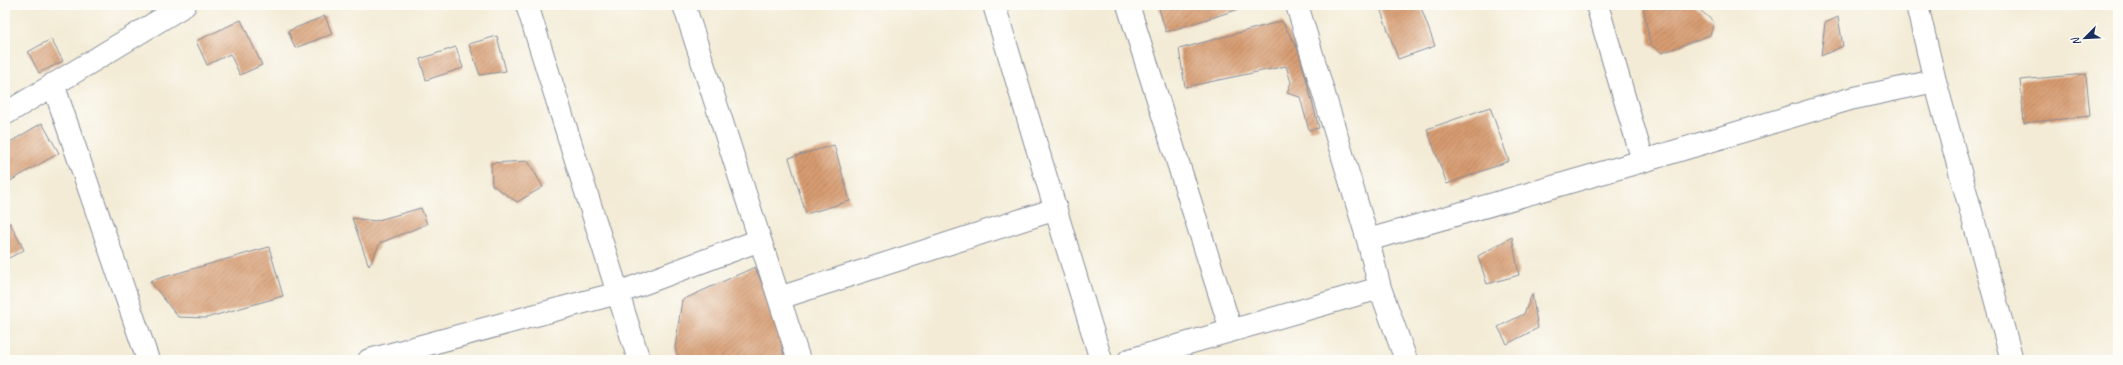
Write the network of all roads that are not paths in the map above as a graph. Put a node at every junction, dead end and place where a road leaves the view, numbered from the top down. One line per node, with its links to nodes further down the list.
1 (185, 5): 10 (street)
2 (527, 5): 17 (street)
3 (684, 5): 14 (street)
4 (994, 5): 13 (street)
5 (1128, 5): 19 (street)
6 (1296, 5): 15 (street)
7 (1597, 5): 12 (street)
8 (1917, 5): 9 (street)
9 (1935, 81): 12 (street); 20 (street)
10 (53, 84): 11 (street); 21 (street)
11 (5, 114)
12 (1643, 161): 15 (street)
13 (1056, 209): 18 (street); 25 (street)
14 (760, 240): 17 (street); 18 (street)
15 (1368, 240): 16 (street)
16 (1380, 288): 19 (street); 27 (street)
17 (618, 293): 22 (street); 23 (street)
18 (779, 298): 24 (street)
19 (1231, 330): 26 (street)
20 (2005, 358)
21 (148, 360)
22 (369, 360)
23 (639, 360)
24 (799, 360)
25 (1101, 360)
26 (1129, 360)
27 (1406, 360)

